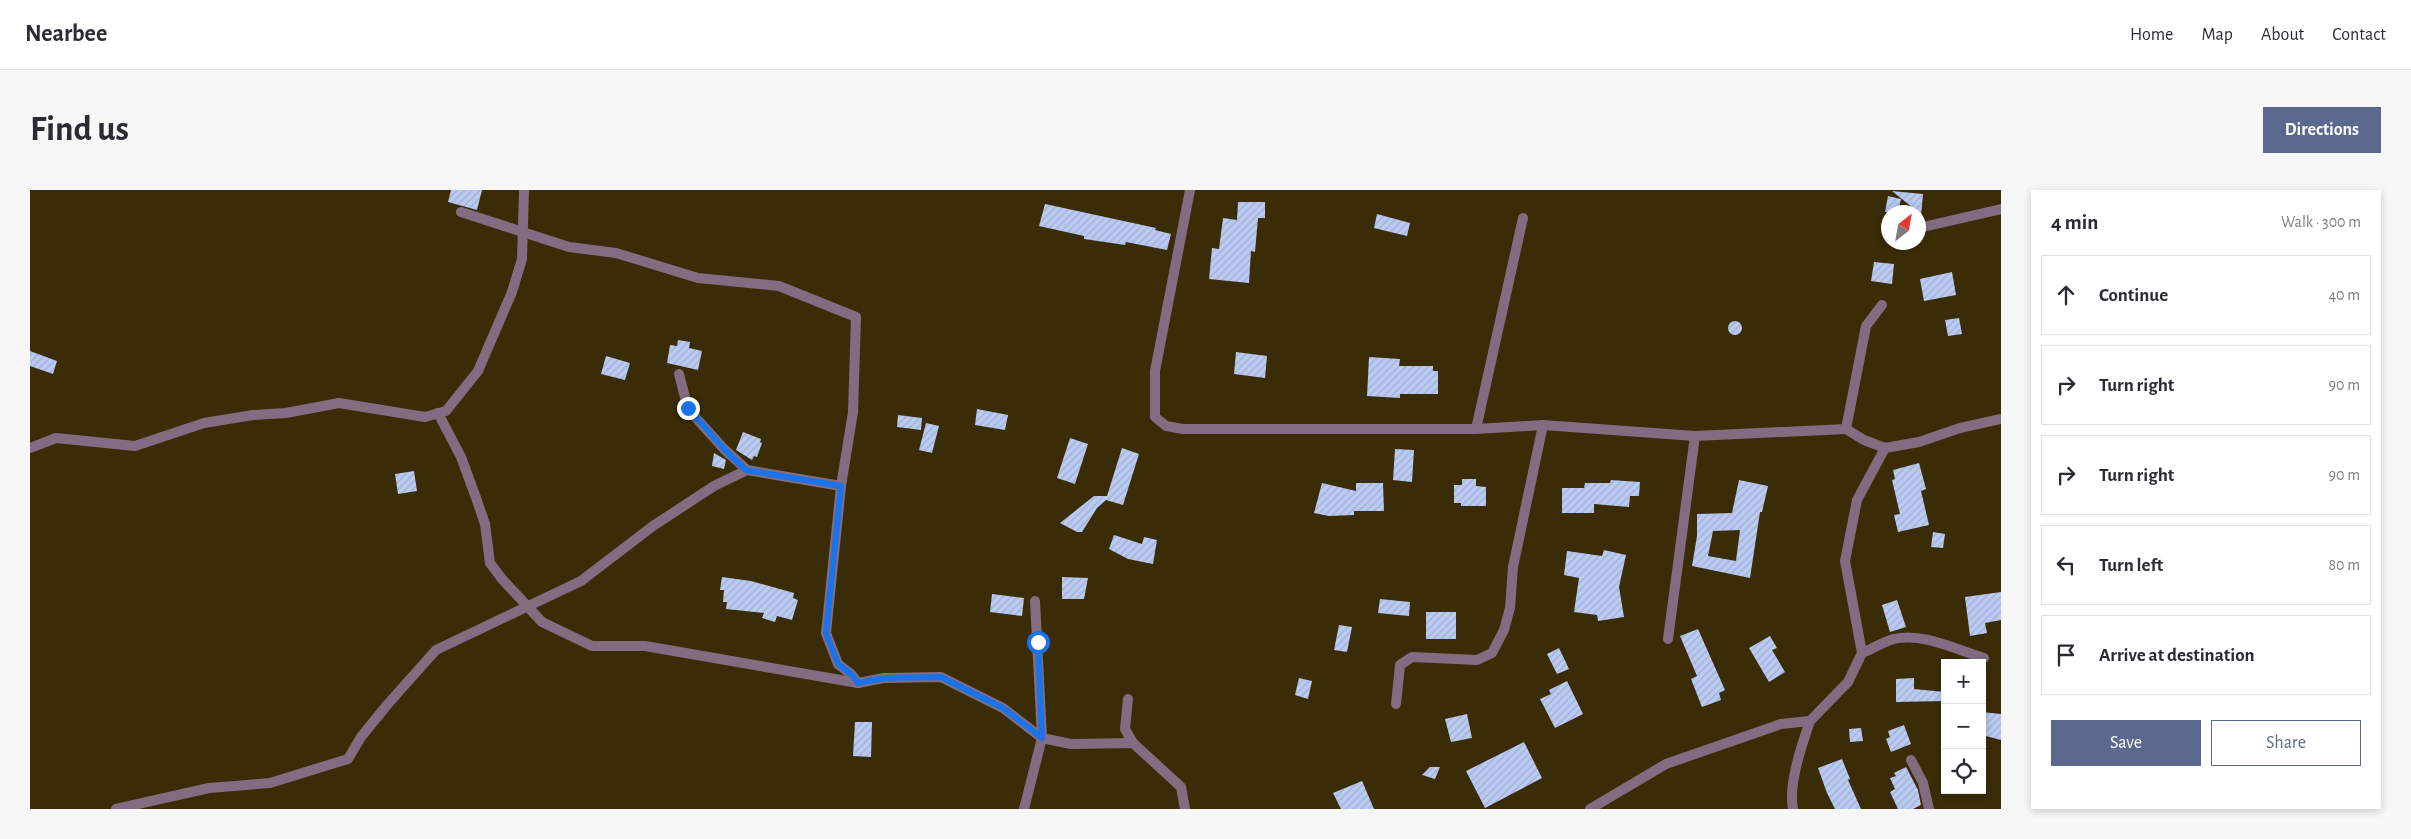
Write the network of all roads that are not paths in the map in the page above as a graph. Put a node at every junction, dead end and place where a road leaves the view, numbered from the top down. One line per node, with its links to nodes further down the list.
1 (524, 190): 7 (street)
2 (1190, 190): 13 (street)
3 (2001, 209): 6 (street)
4 (460, 212): 7 (street)
5 (1523, 218): 13 (street)
6 (1926, 226)
7 (523, 234): 10 (street); 19 (street)
8 (1882, 304): 14 (street)
9 (678, 374): 18 (street)
10 (438, 413): 16 (street); 21 (street)
11 (2001, 419): 17 (street)
12 (1543, 425): 13 (street); 15 (street); 27 (street)
13 (1476, 429)
14 (1846, 429): 15 (street); 17 (street)
15 (1694, 436): 22 (street)
16 (30, 448)
17 (1884, 448): 23 (street)
18 (746, 470): 19 (street); 21 (street)
19 (841, 486): 25 (street)
20 (1035, 601): 29 (street)
21 (528, 606): 25 (street); 33 (street)
22 (1668, 639)
23 (1862, 653): 24 (street); 28 (street)
24 (1984, 658)
25 (858, 683): 29 (street)
26 (1128, 699): 30 (street)
27 (1396, 704)
28 (1810, 721): 32 (street); 37 (street)
29 (1042, 738): 30 (street); 34 (street)
30 (1133, 744): 35 (street)
31 (1911, 760): 38 (street)
32 (1602, 805): 36 (street)
33 (116, 809)
34 (1024, 809)
35 (1185, 809)
36 (1590, 809)
37 (1793, 809)
38 (1928, 809)

